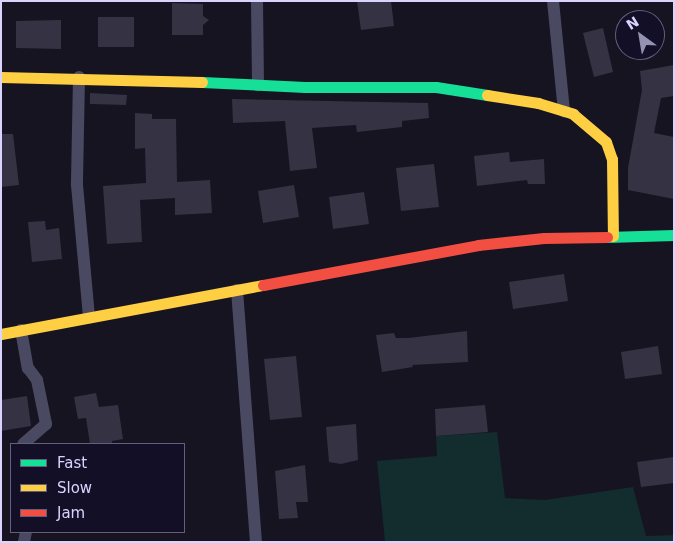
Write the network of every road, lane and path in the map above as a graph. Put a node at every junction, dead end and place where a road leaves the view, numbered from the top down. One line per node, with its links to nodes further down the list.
1 (257, 1): 5 (lane)
2 (553, 1): 6 (lane)
3 (1, 77): 4 (street)
4 (79, 77): 5 (street); 10 (lane)
5 (258, 86): 6 (street)
6 (564, 111): 8 (street)
7 (674, 235): 8 (street)
8 (613, 236): 9 (street)
9 (237, 290): 10 (street); 14 (lane)
10 (89, 317): 11 (street)
11 (22, 330): 12 (street); 13 (lane)
12 (1, 334)
13 (24, 443)
14 (256, 542)

